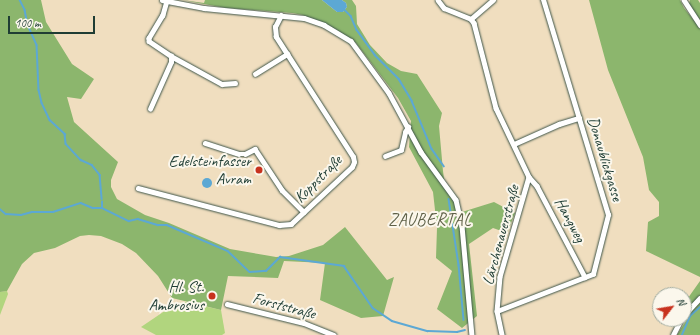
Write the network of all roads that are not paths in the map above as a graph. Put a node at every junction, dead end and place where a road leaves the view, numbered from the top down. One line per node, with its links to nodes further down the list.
1 (165, 0): 6 (street); 10 (street)
2 (438, 0): 7 (street)
3 (493, 0): 7 (street)
4 (543, 0): 14 (street, Donaublickgasse)
5 (684, 0): 8 (street)
6 (281, 14): 9 (street, Koppstraße); 15 (street)
7 (471, 19): 17 (street, Lärchenauerstraße)
8 (700, 25)
9 (287, 54): 11 (street); 21 (street, Koppstraße)
10 (171, 56): 12 (street); 13 (street)
11 (255, 74)
12 (235, 83)
13 (150, 109)
14 (579, 118): 17 (street); 22 (street, Donaublickgasse)
15 (408, 127): 18 (street); 28 (street)
16 (206, 143): 21 (street)
17 (514, 144): 19 (street, Lärchenauerstraße)
18 (385, 156)
19 (529, 177): 22 (street, Hangweg); 26 (street, Lärchenauerstraße)
20 (138, 188): 21 (street, Koppstraße)
21 (304, 212)
22 (585, 277): 26 (street)
23 (700, 298): 25 (street)
24 (227, 304): 27 (street, Forststraße)
25 (692, 306)
26 (497, 311): 29 (street, Lärchenauerstraße)
27 (334, 335)
28 (472, 335)
29 (502, 335)

